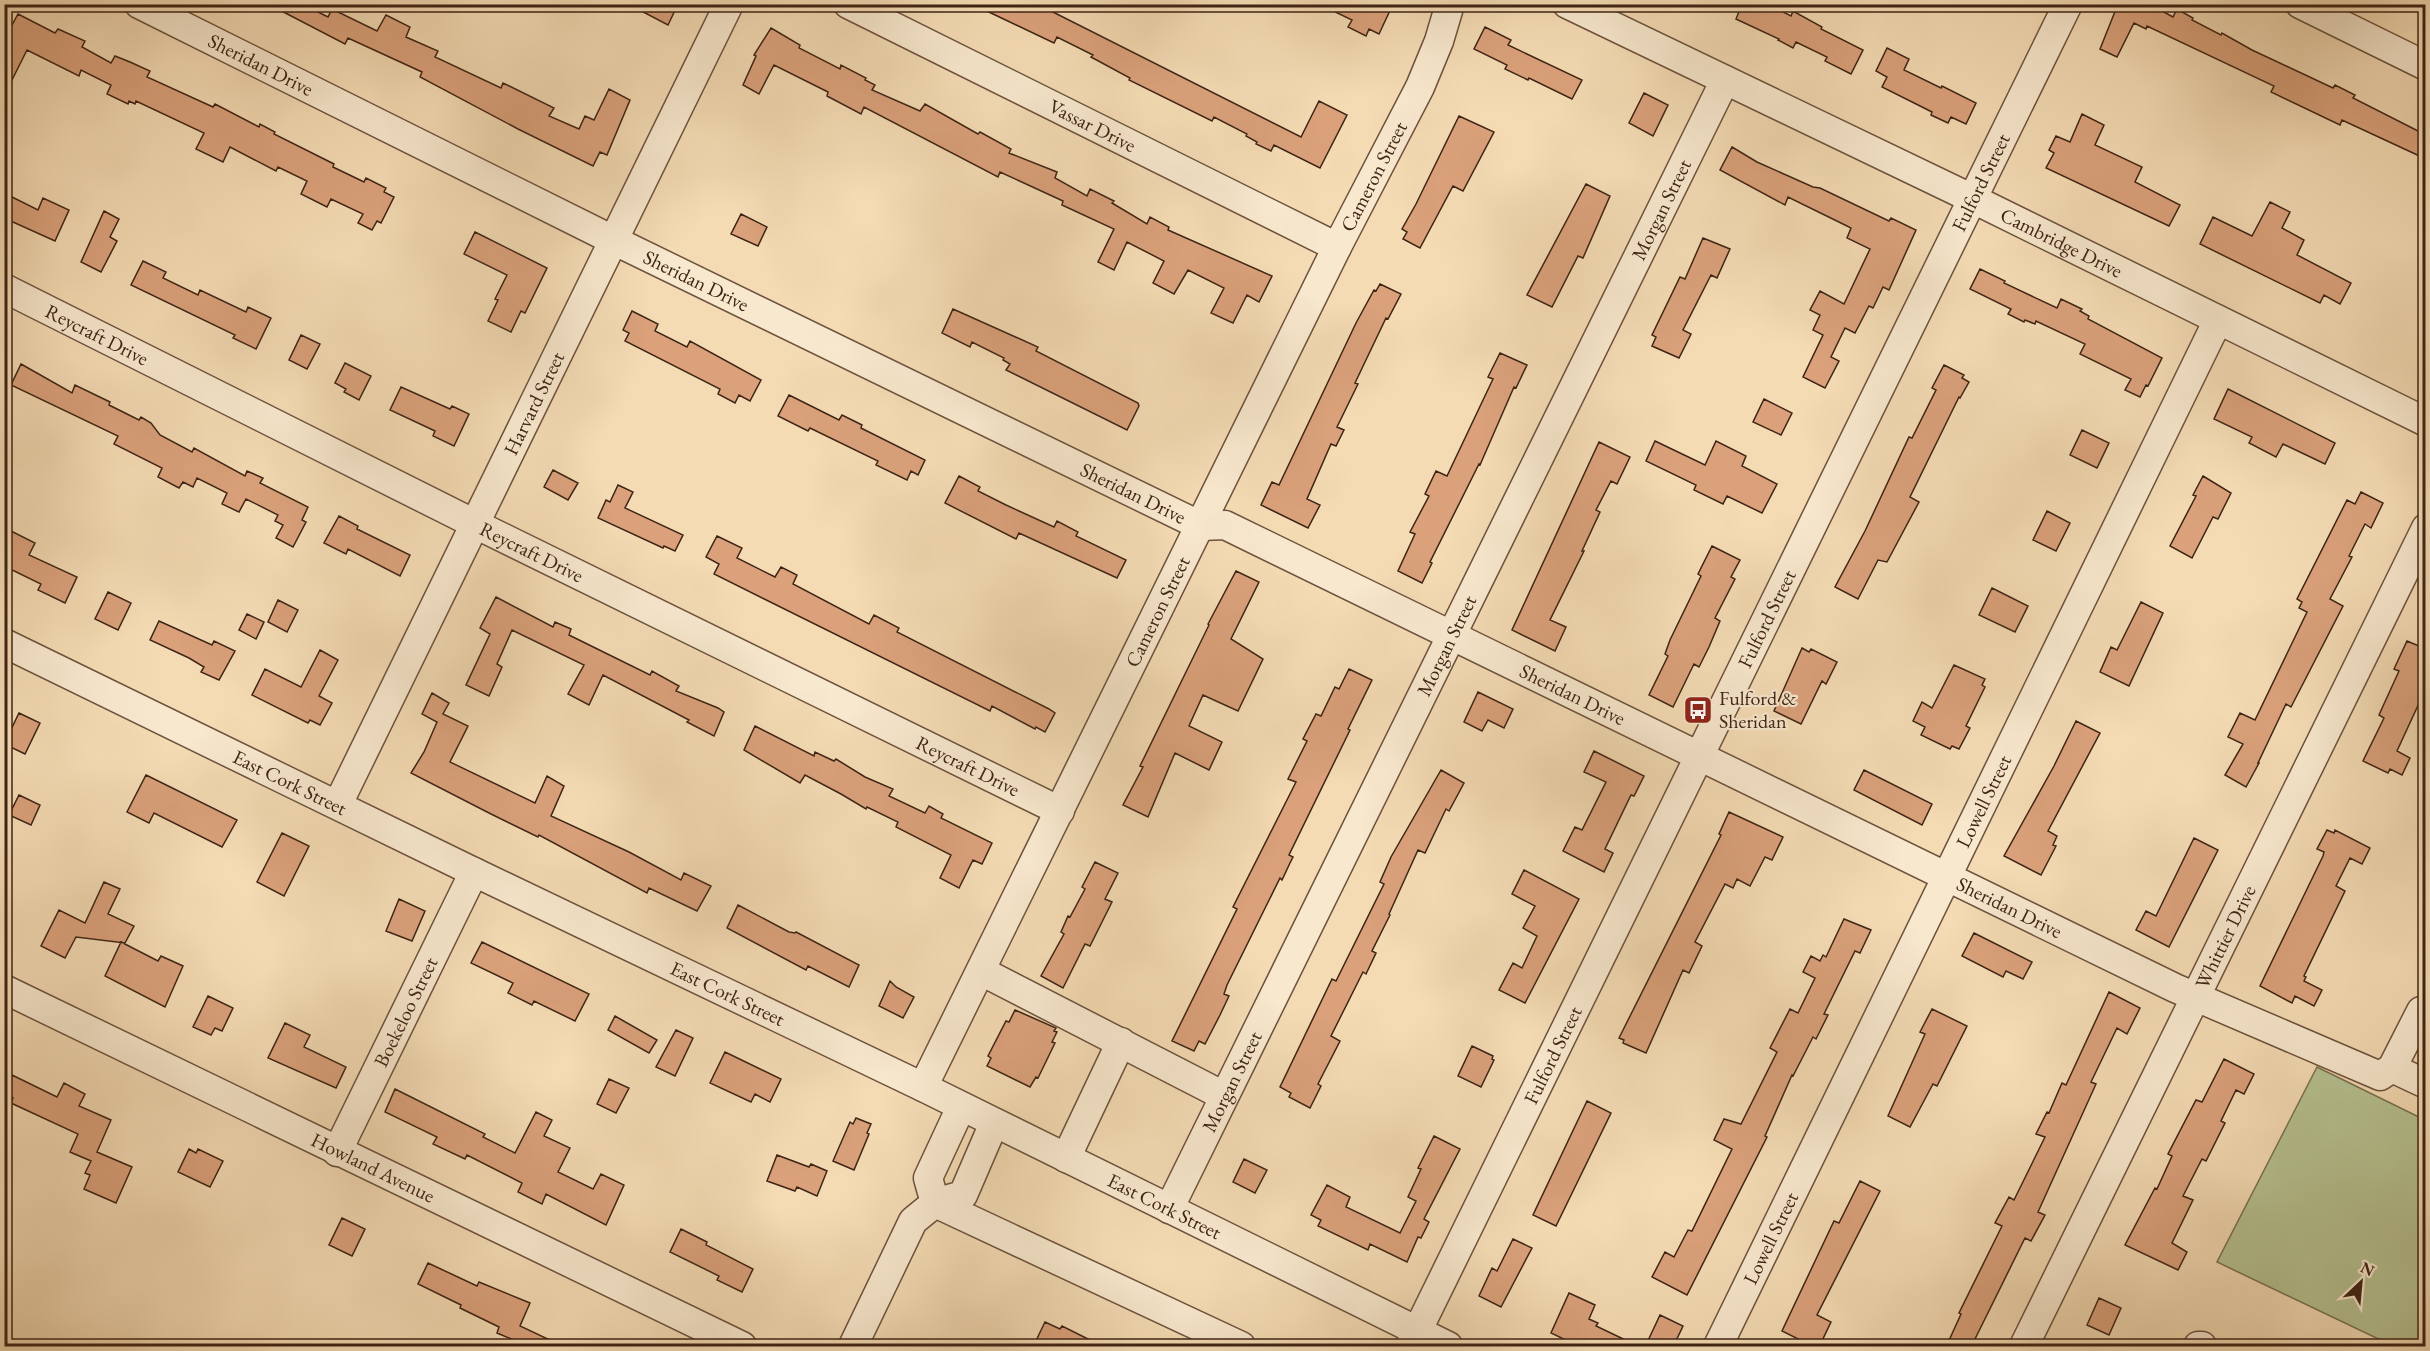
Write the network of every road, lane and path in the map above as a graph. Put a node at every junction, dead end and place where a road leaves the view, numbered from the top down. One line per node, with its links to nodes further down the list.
1 (139, 4): 11 (street, Sheridan Drive)
2 (729, 4): 11 (street, Harvard Street)
3 (848, 4): 12 (street, Vassar Drive)
4 (1450, 4): 12 (street, Cameron Street)
5 (1567, 4): 9 (street, Cambridge Drive)
6 (2068, 4): 10 (street, Fulford Street)
7 (2300, 4): 8 (street)
8 (2426, 66)
9 (1725, 80): 10 (street, Cambridge Drive); 19 (street, Morgan Street)
10 (1973, 199): 14 (street, Cambridge Drive); 21 (street, Fulford Street)
11 (615, 241): 16 (street, Harvard Street); 17 (street, Sheridan Drive)
12 (1337, 247): 17 (street, Cameron Street)
13 (4, 288): 16 (street, Reycraft Drive)
14 (2218, 320): 15 (street, Cambridge Drive); 25 (street, Lowell Street)
15 (2426, 422)
16 (475, 524): 22 (street, Harvard Street); 23 (street, Reycraft Drive)
17 (1201, 526): 19 (street, Sheridan Drive); 23 (street, Cameron Street)
18 (2426, 528): 28 (street, Whittier Drive)
19 (1452, 636): 21 (street, Sheridan Drive); 34 (street, Morgan Street)
20 (4, 643): 22 (street, East Cork Street)
21 (1699, 755): 25 (street, Sheridan Drive); 41 (street, Fulford Street)
22 (338, 804): 24 (street, East Cork Street)
23 (1060, 811): 26 (street, Cameron Street)
24 (474, 872): 33 (street, East Cork Street); 37 (street, Boekeloo Street)
25 (1947, 877): 28 (street, Sheridan Drive); 46 (street, Lowell Street)
26 (981, 970): 30 (street); 33 (street, Cameron Street)
27 (4, 989): 37 (street, Howland Avenue)
28 (2197, 998): 31 (street, Sheridan Drive); 47 (street, Whittier Drive)
29 (2424, 1008): 31 (street)
30 (1120, 1042): 34 (street); 38 (street)
31 (2391, 1068): 32 (street)
32 (2426, 1084)
33 (923, 1087): 35 (street, East Cork Street)
34 (1224, 1096): 40 (street, Morgan Street)
35 (961, 1107): 36 (street, East Cork Street); 39 (street)
36 (994, 1123): 38 (street, East Cork Street); 39 (street)
37 (337, 1152): 42 (street, Howland Avenue)
38 (1066, 1158): 40 (street, East Cork Street)
39 (935, 1203): 43 (street); 44 (street)
40 (1169, 1209): 41 (street, East Cork Street)
41 (1414, 1339): 45 (street, East Cork Street)
42 (742, 1347)
43 (853, 1347)
44 (1241, 1347)
45 (1448, 1347)
46 (1718, 1347)
47 (2024, 1347)

